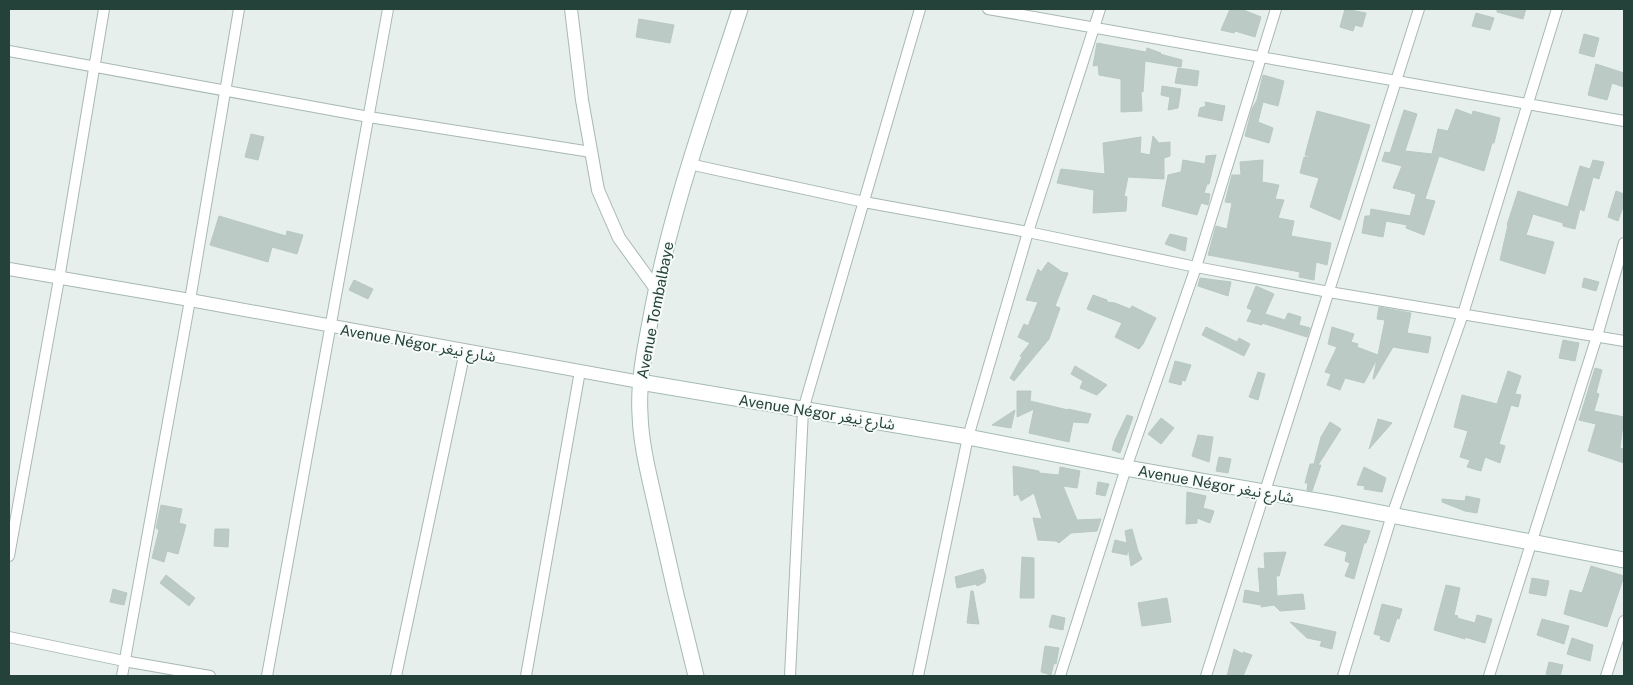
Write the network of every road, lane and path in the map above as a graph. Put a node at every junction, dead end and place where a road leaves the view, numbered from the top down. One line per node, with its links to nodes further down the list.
1 (104, 9): 15 (street)
2 (239, 9): 17 (street)
3 (388, 9): 19 (street)
4 (571, 9): 21 (street)
5 (740, 9): 22 (main road, Avenue Tombalbaye)
6 (920, 9): 23 (street)
7 (988, 9): 12 (street)
8 (1100, 9): 12 (street)
9 (1276, 9): 14 (street)
10 (1419, 9): 16 (street)
11 (1557, 9): 18 (street)
12 (1094, 27): 14 (street); 24 (street)
13 (9, 51): 15 (street)
14 (1260, 57): 16 (street); 26 (street)
15 (95, 66): 17 (street); 28 (street)
16 (1396, 80): 18 (street); 30 (street)
17 (226, 92): 19 (street); 31 (street)
18 (1528, 104): 20 (street); 32 (street)
19 (369, 117): 21 (street); 33 (street)
20 (1624, 121)
21 (591, 152): 29 (street)
22 (689, 164): 23 (street); 29 (main road, Avenue Tombalbaye)
23 (864, 202): 24 (street); 39 (street)
24 (1028, 232): 26 (street); 40 (street)
25 (1624, 243): 34 (street)
26 (1196, 267): 30 (street); 41 (street)
27 (9, 269): 28 (street, Avenue Négor شارع نيغر)
28 (59, 279): 31 (street, Avenue Négor شارع نيغر); 45 (street)
29 (656, 289): 38 (main road, Avenue Tombalbaye)
30 (1329, 292): 32 (street); 42 (street)
31 (190, 300): 33 (street, Avenue Négor شارع نيغر); 49 (street)
32 (1463, 314): 34 (street); 43 (street)
33 (330, 327): 36 (street, Avenue Négor شارع نيغر); 52 (street)
34 (1597, 336): 35 (street); 44 (street)
35 (1624, 341)
36 (465, 350): 37 (street, Avenue Négor شارع نيغر); 53 (street)
37 (580, 372): 38 (street, Avenue Négor شارع نيغر); 54 (street)
38 (640, 382): 39 (main road, Avenue Négor شارع نيغر); 55 (main road, Avenue Tombalbaye)
39 (803, 410): 40 (main road, Avenue Négor شارع نيغر); 56 (street)
40 (968, 437): 41 (main road, Avenue Négor شارع نيغر); 57 (street)
41 (1126, 468): 42 (main road, Avenue Négor شارع نيغر); 58 (street)
42 (1264, 493): 43 (main road, Avenue Négor شارع نيغر); 59 (street)
43 (1392, 515): 44 (main road, Avenue Négor شارع نيغر); 60 (street)
44 (1532, 541): 46 (main road, Avenue Négor شارع نيغر); 61 (street)
45 (9, 556)
46 (1624, 560)
47 (1624, 620): 62 (street)
48 (9, 637): 49 (street)
49 (124, 661): 50 (street); 51 (street)
50 (122, 676)
51 (210, 676)
52 (267, 676)
53 (396, 676)
54 (526, 676)
55 (696, 676)
56 (790, 676)
57 (918, 676)
58 (1060, 676)
59 (1206, 676)
60 (1343, 676)
61 (1489, 676)
62 (1606, 676)

